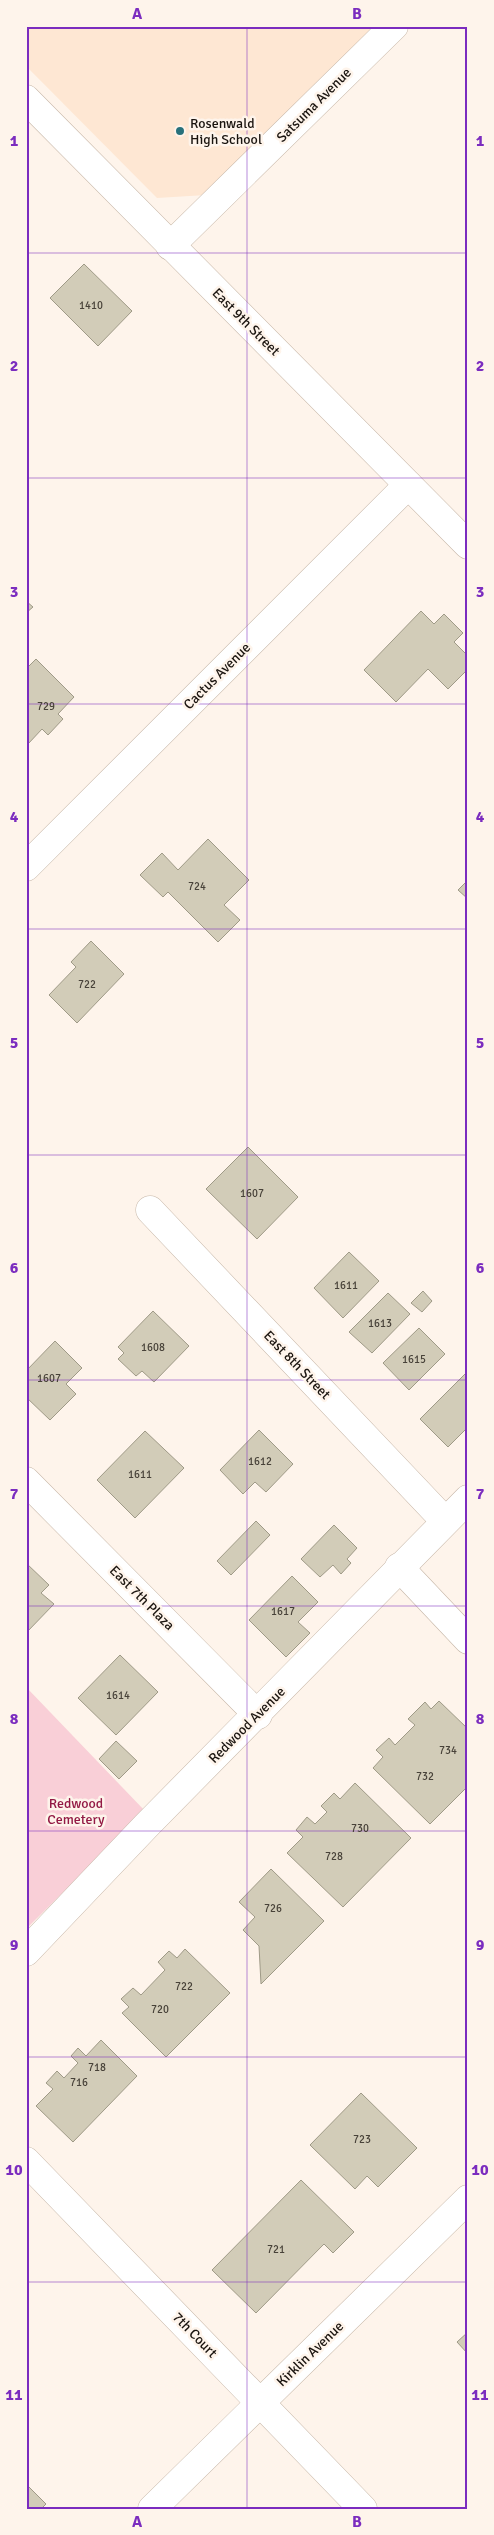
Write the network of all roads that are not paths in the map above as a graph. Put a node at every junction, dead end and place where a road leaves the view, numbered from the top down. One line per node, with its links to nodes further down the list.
1 (394, 26): 3 (street, Satsuma Avenue)
2 (26, 99): 3 (street, East 9th Street)
3 (170, 246): 4 (street, East 9th Street)
4 (408, 484): 5 (street, East 9th Street); 6 (street, Cactus Avenue)
5 (468, 545)
6 (26, 867)
7 (150, 1210): 10 (street, East 8th Street)
8 (26, 1481): 13 (street, East 7th Plaza)
9 (468, 1499): 10 (street, Redwood Avenue)
10 (445, 1521): 11 (street, Redwood Avenue)
11 (399, 1567): 12 (street); 13 (street, Redwood Avenue)
12 (468, 1640)
13 (258, 1715): 14 (street, Redwood Avenue)
14 (26, 1952)
15 (26, 2160): 17 (street, 7th Court)
16 (468, 2199): 17 (street, Kirklin Avenue)
17 (260, 2402): 18 (street, Kirklin Avenue); 19 (street, 7th Court)
18 (152, 2509)
19 (363, 2509)

